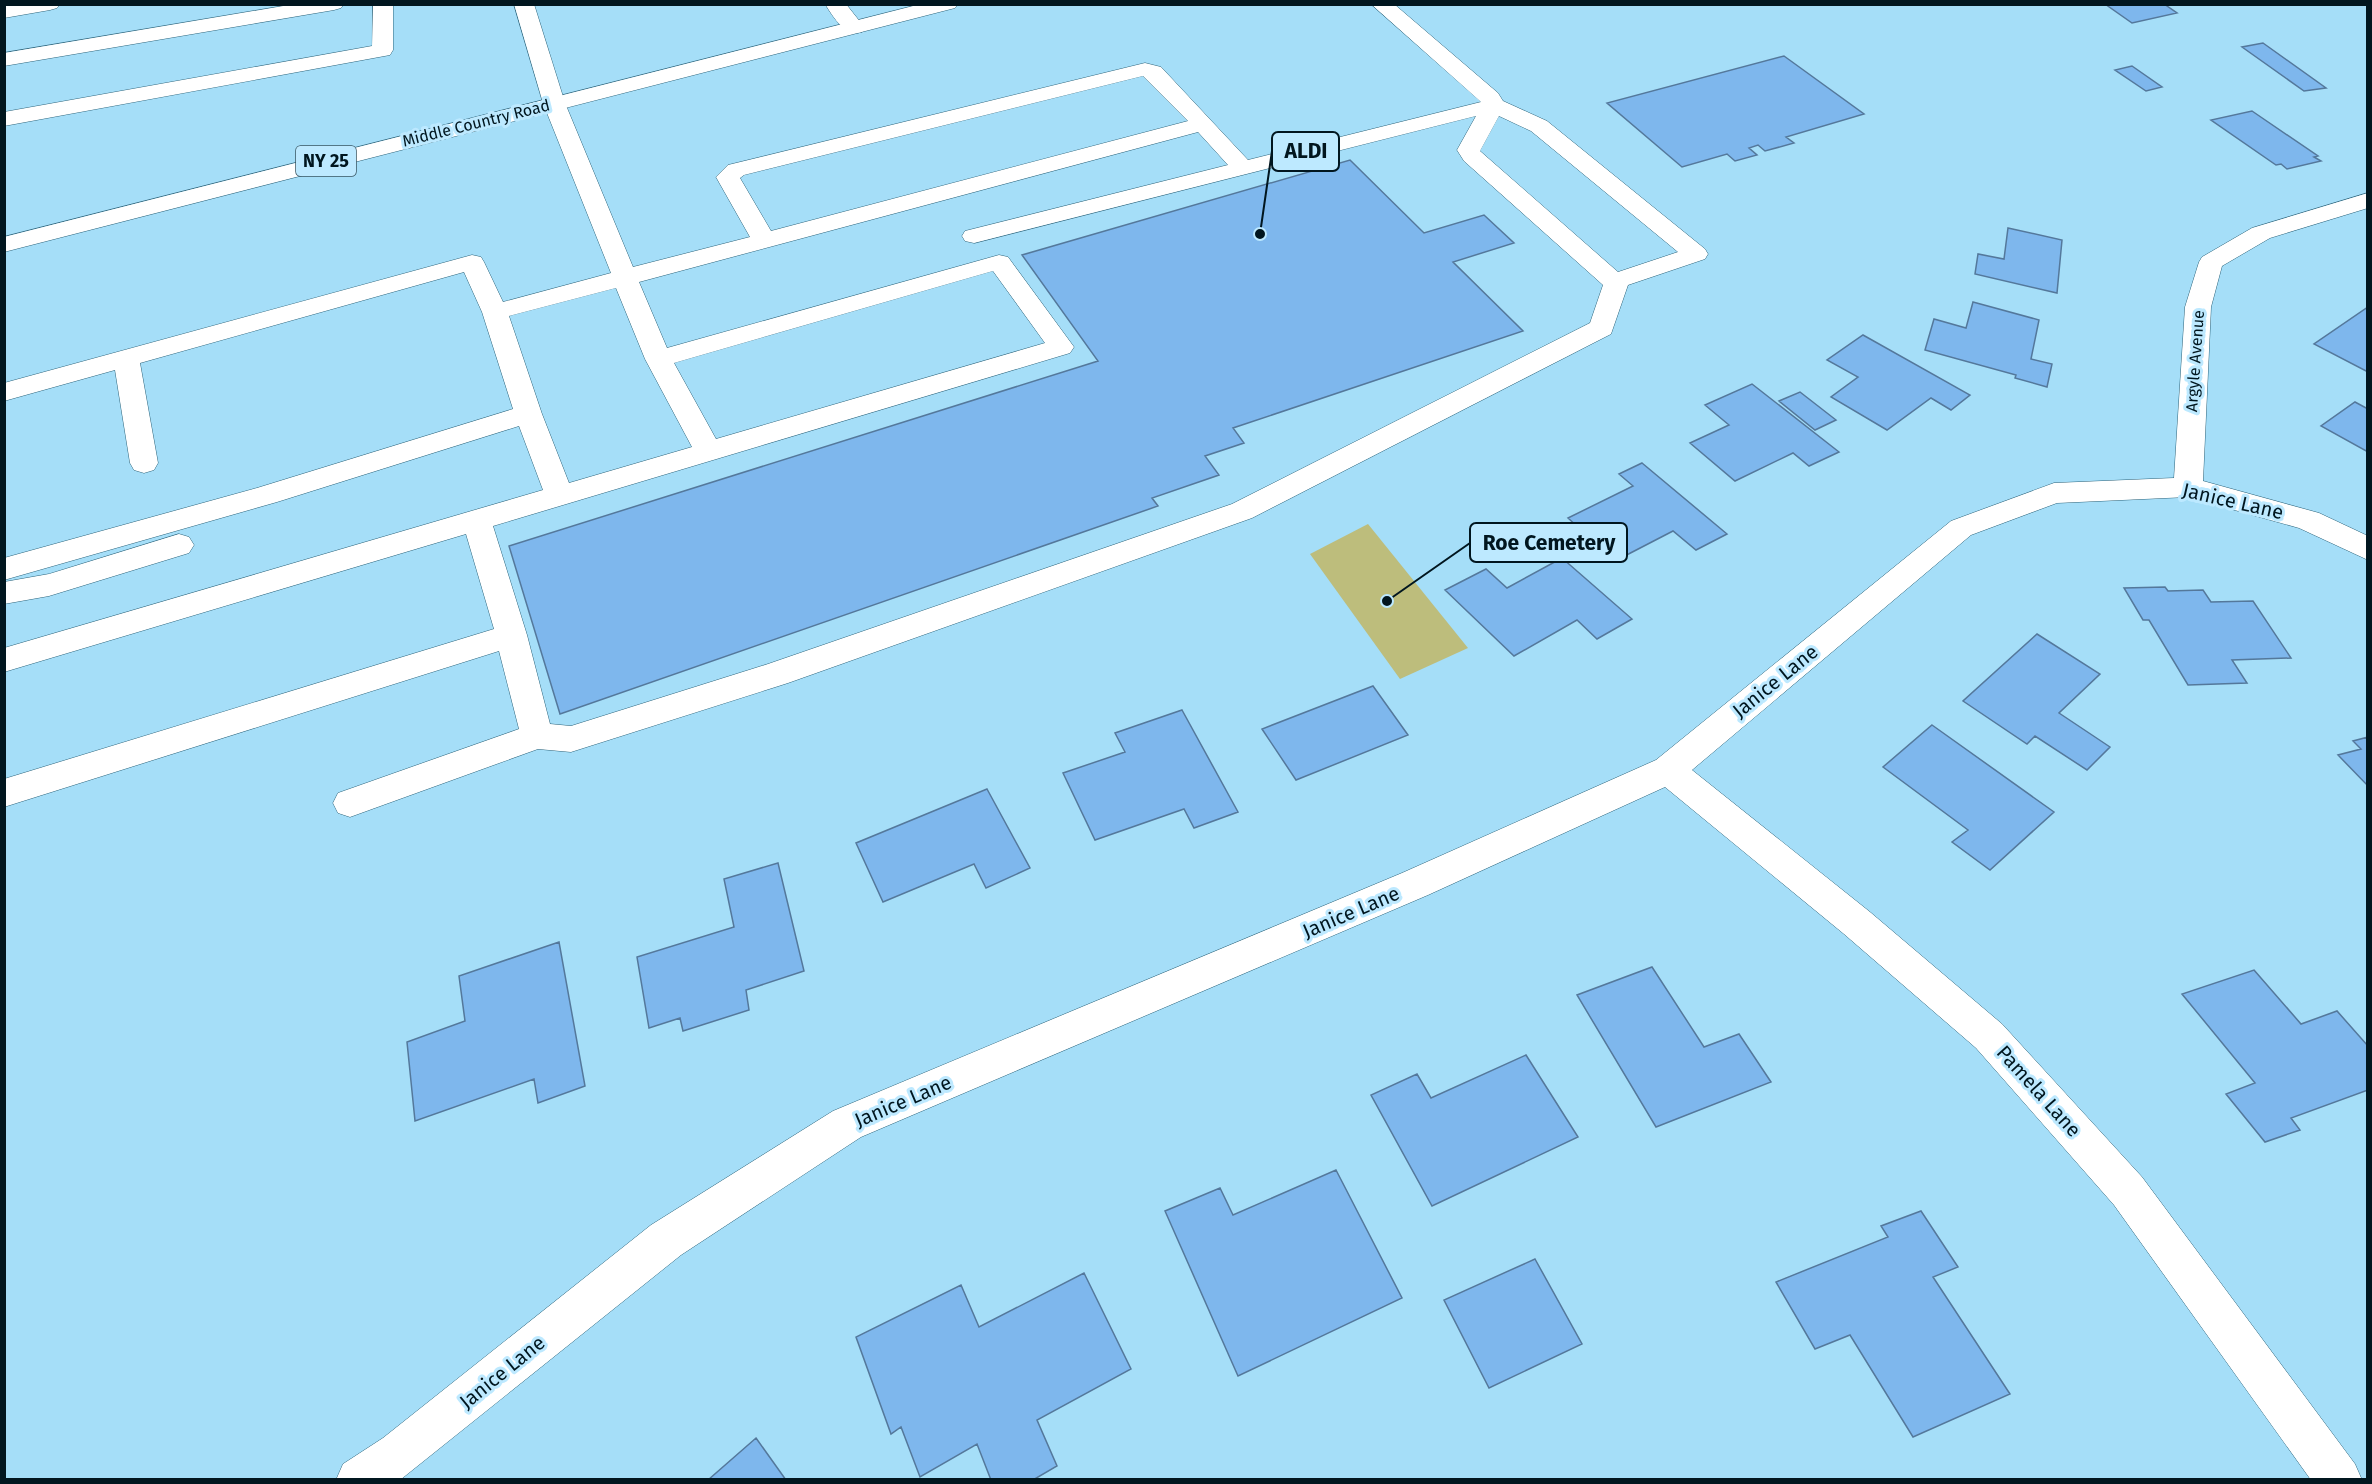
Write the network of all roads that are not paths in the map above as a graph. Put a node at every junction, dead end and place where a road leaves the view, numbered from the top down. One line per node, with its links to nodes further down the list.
1 (50, 4): 8 (street)
2 (334, 4): 10 (street)
3 (383, 4): 13 (street)
4 (524, 4): 11 (street)
5 (835, 4): 9 (street)
6 (948, 4): 9 (street, Middle Country Road / NY 25)
7 (1381, 4): 12 (street)
8 (4, 12)
9 (855, 28): 11 (street, Middle Country Road / NY 25)
10 (4, 60)
11 (554, 103): 19 (street, Middle Country Road / NY 25); 21 (street)
12 (1494, 105): 15 (street); 22 (street); 22 (street)
13 (4, 119)
14 (1200, 121): 15 (street); 17 (street); 18 (street)
15 (1243, 168): 17 (street)
16 (2367, 200): 31 (street, Argyle Avenue)
17 (961, 214): 18 (street); 20 (street)
18 (764, 240): 21 (street)
19 (4, 245)
20 (999, 262): 25 (street); 28 (street)
21 (624, 277): 23 (street); 25 (street)
22 (1617, 280): 39 (street)
23 (495, 312): 24 (street); 27 (street)
24 (126, 358): 26 (street); 30 (street)
25 (658, 359): 28 (street)
26 (4, 392)
27 (528, 414): 29 (street); 32 (street)
28 (708, 451): 32 (street)
29 (397, 456): 35 (street); 36 (street)
30 (144, 463)
31 (2188, 487): 34 (street, Janice Lane); 40 (street, Janice Lane)
32 (560, 495): 33 (street)
33 (477, 519): 37 (street); 38 (street)
34 (2367, 549)
35 (4, 569)
36 (4, 593)
37 (511, 635): 39 (street); 41 (street)
38 (4, 660)
39 (537, 736): 42 (street)
40 (1668, 770): 43 (street, Janice Lane); 44 (street, Pamela Lane)
41 (4, 793)
42 (350, 803)
43 (359, 1479)
44 (2339, 1479)

